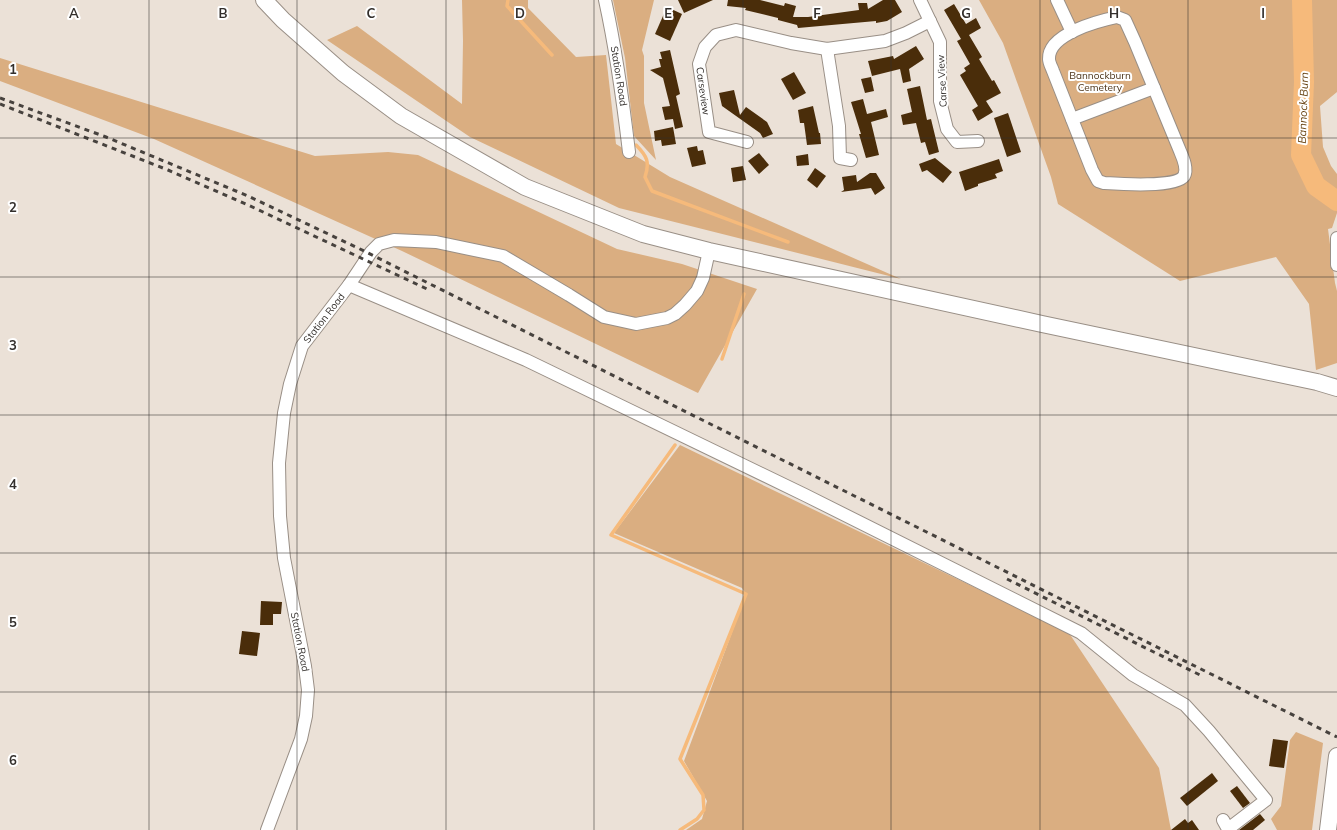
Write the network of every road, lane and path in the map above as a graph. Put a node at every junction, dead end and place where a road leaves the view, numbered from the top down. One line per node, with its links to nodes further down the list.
1 (264, 0): 15 (main road)
2 (605, 0): 12 (street, Station Road)
3 (920, 0): 5 (street, Carse View)
4 (1061, 1): 6 (street)
5 (930, 21): 7 (street, Carseview); 10 (street, Carse View)
6 (1072, 32): 8 (street); 9 (street)
7 (827, 48): 11 (street, Carseview); 13 (street)
8 (1154, 88): 9 (street); 9 (street)
9 (1072, 119)
10 (978, 141)
11 (747, 142)
12 (629, 152)
13 (840, 159)
14 (1337, 238): 16 (street)
15 (709, 251): 17 (street, Station Road); 19 (main road)
16 (1337, 265)
17 (350, 285): 22 (street); 23 (street, Station Road)
18 (1337, 380): 19 (main road)
19 (1317, 382): 20 (main road)
20 (1337, 388)
21 (1337, 756): 24 (main road)
22 (1222, 820)
23 (267, 830)
24 (1328, 830)

